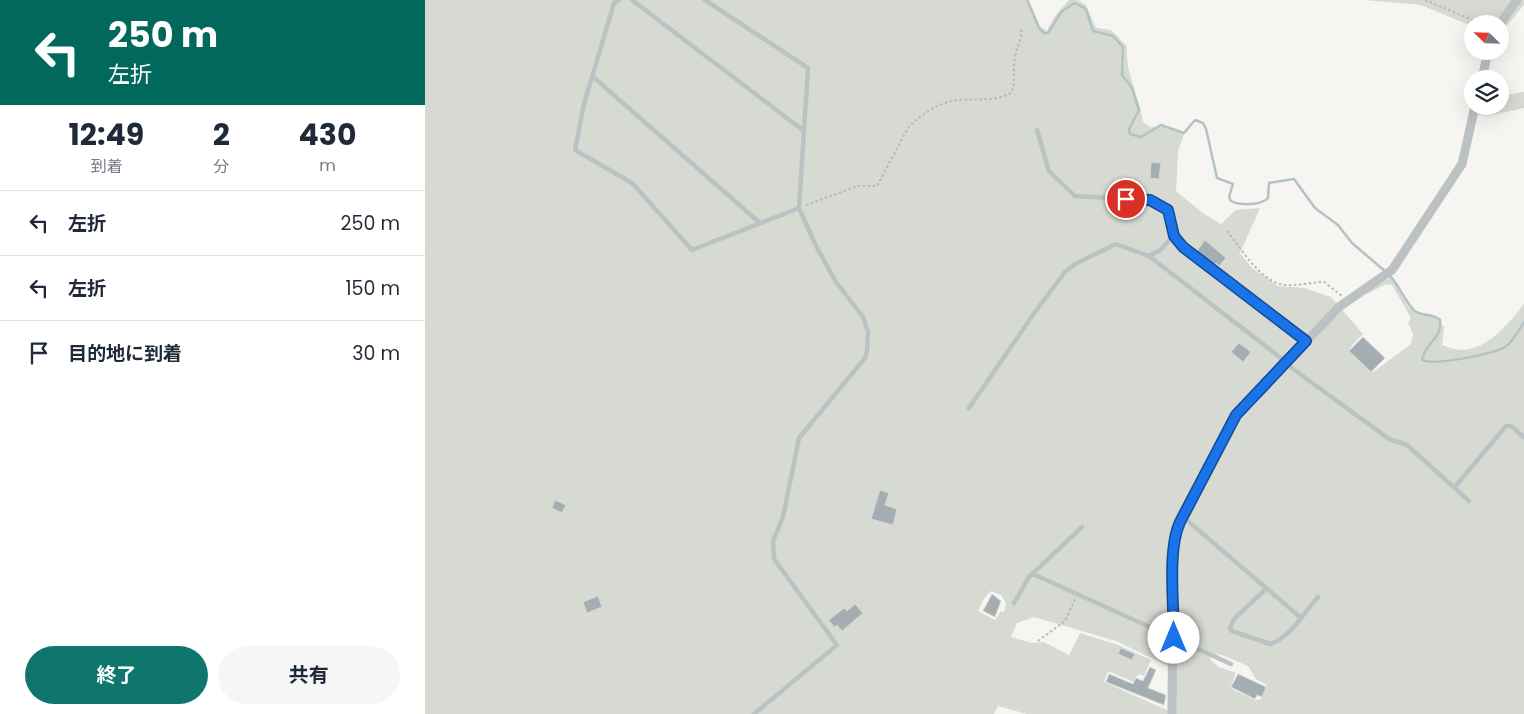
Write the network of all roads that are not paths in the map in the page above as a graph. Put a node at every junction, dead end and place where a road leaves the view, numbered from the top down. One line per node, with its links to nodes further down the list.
1 (619, 0): 6 (lane)
2 (632, 0): 9 (lane)
3 (705, 0): 9 (lane)
4 (1517, 0): 5 (street)
5 (1506, 15)
6 (592, 76): 11 (lane); 11 (lane)
7 (1473, 115): 14 (street)
8 (1037, 130): 12 (lane)
9 (804, 131): 10 (lane)
10 (799, 208): 11 (lane); 29 (lane)
11 (760, 223)
12 (1174, 236): 13 (lane); 14 (lane)
13 (1149, 256): 15 (lane); 16 (lane)
14 (1306, 341): 15 (street)
15 (1285, 363): 18 (lane); 20 (street)
16 (969, 408)
17 (1524, 437): 18 (lane)
18 (1454, 488): 19 (lane)
19 (1469, 501)
20 (1182, 516): 23 (lane); 27 (street)
21 (1082, 527): 22 (lane)
22 (1033, 574): 25 (lane); 27 (lane)
23 (1267, 588): 26 (lane); 26 (lane)
24 (1318, 597): 26 (lane)
25 (1014, 604)
26 (1300, 617)
27 (1174, 638): 28 (lane); 30 (street)
28 (1231, 664)
29 (754, 714)
30 (1172, 714)

